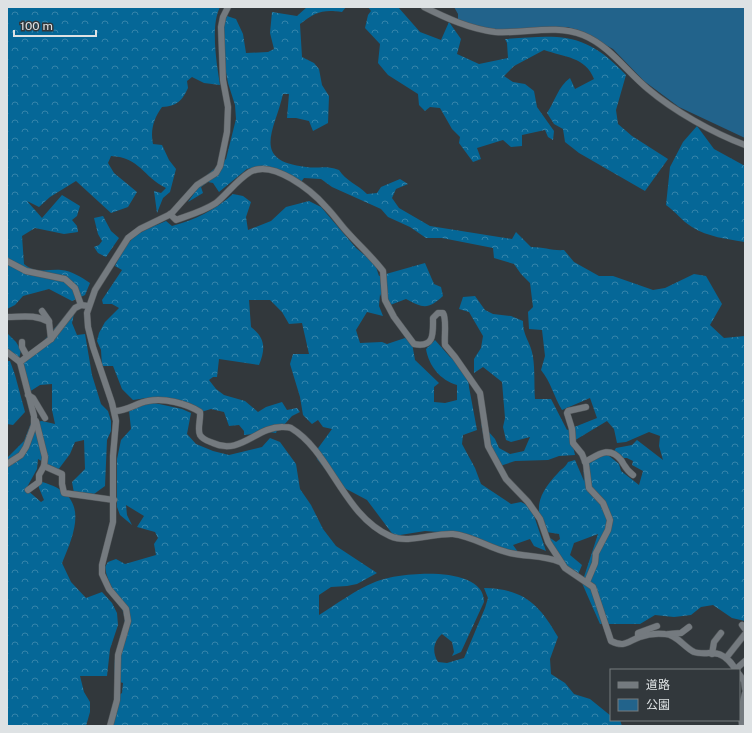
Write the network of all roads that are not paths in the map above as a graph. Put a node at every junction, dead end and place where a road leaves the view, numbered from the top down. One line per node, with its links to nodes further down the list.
1 (228, 7): 4 (street)
2 (424, 7): 3 (street)
3 (745, 145)
4 (170, 214): 7 (street); 27 (street)
5 (7, 261): 6 (street)
6 (81, 305): 7 (street); 11 (street)
7 (88, 306): 18 (street)
8 (42, 311): 10 (street)
9 (7, 317): 10 (street)
10 (49, 322): 11 (street)
11 (51, 339): 14 (street)
12 (22, 342): 14 (street)
13 (7, 352): 15 (street)
14 (27, 356): 15 (street)
15 (20, 362): 16 (street)
16 (28, 395): 19 (street); 20 (street)
17 (586, 407): 21 (street)
18 (115, 411): 26 (street); 27 (street)
19 (34, 416): 22 (street); 23 (street)
20 (45, 418)
21 (585, 462): 24 (street); 28 (street)
22 (7, 464)
23 (44, 466): 25 (street); 26 (street)
24 (633, 475)
25 (28, 490)
26 (114, 500): 43 (street)
27 (562, 562): 28 (street)
28 (587, 582): 34 (street)
29 (657, 626): 34 (street)
30 (689, 627): 32 (street)
31 (721, 633): 35 (street)
32 (669, 634): 34 (street); 35 (street)
33 (745, 634): 36 (street)
34 (638, 637)
35 (712, 654): 36 (street)
36 (726, 658): 38 (street)
37 (745, 661): 39 (street)
38 (735, 669)
39 (739, 669)
40 (740, 675): 41 (street)
41 (745, 689)
42 (745, 693): 44 (street)
43 (110, 726)
44 (742, 726)

